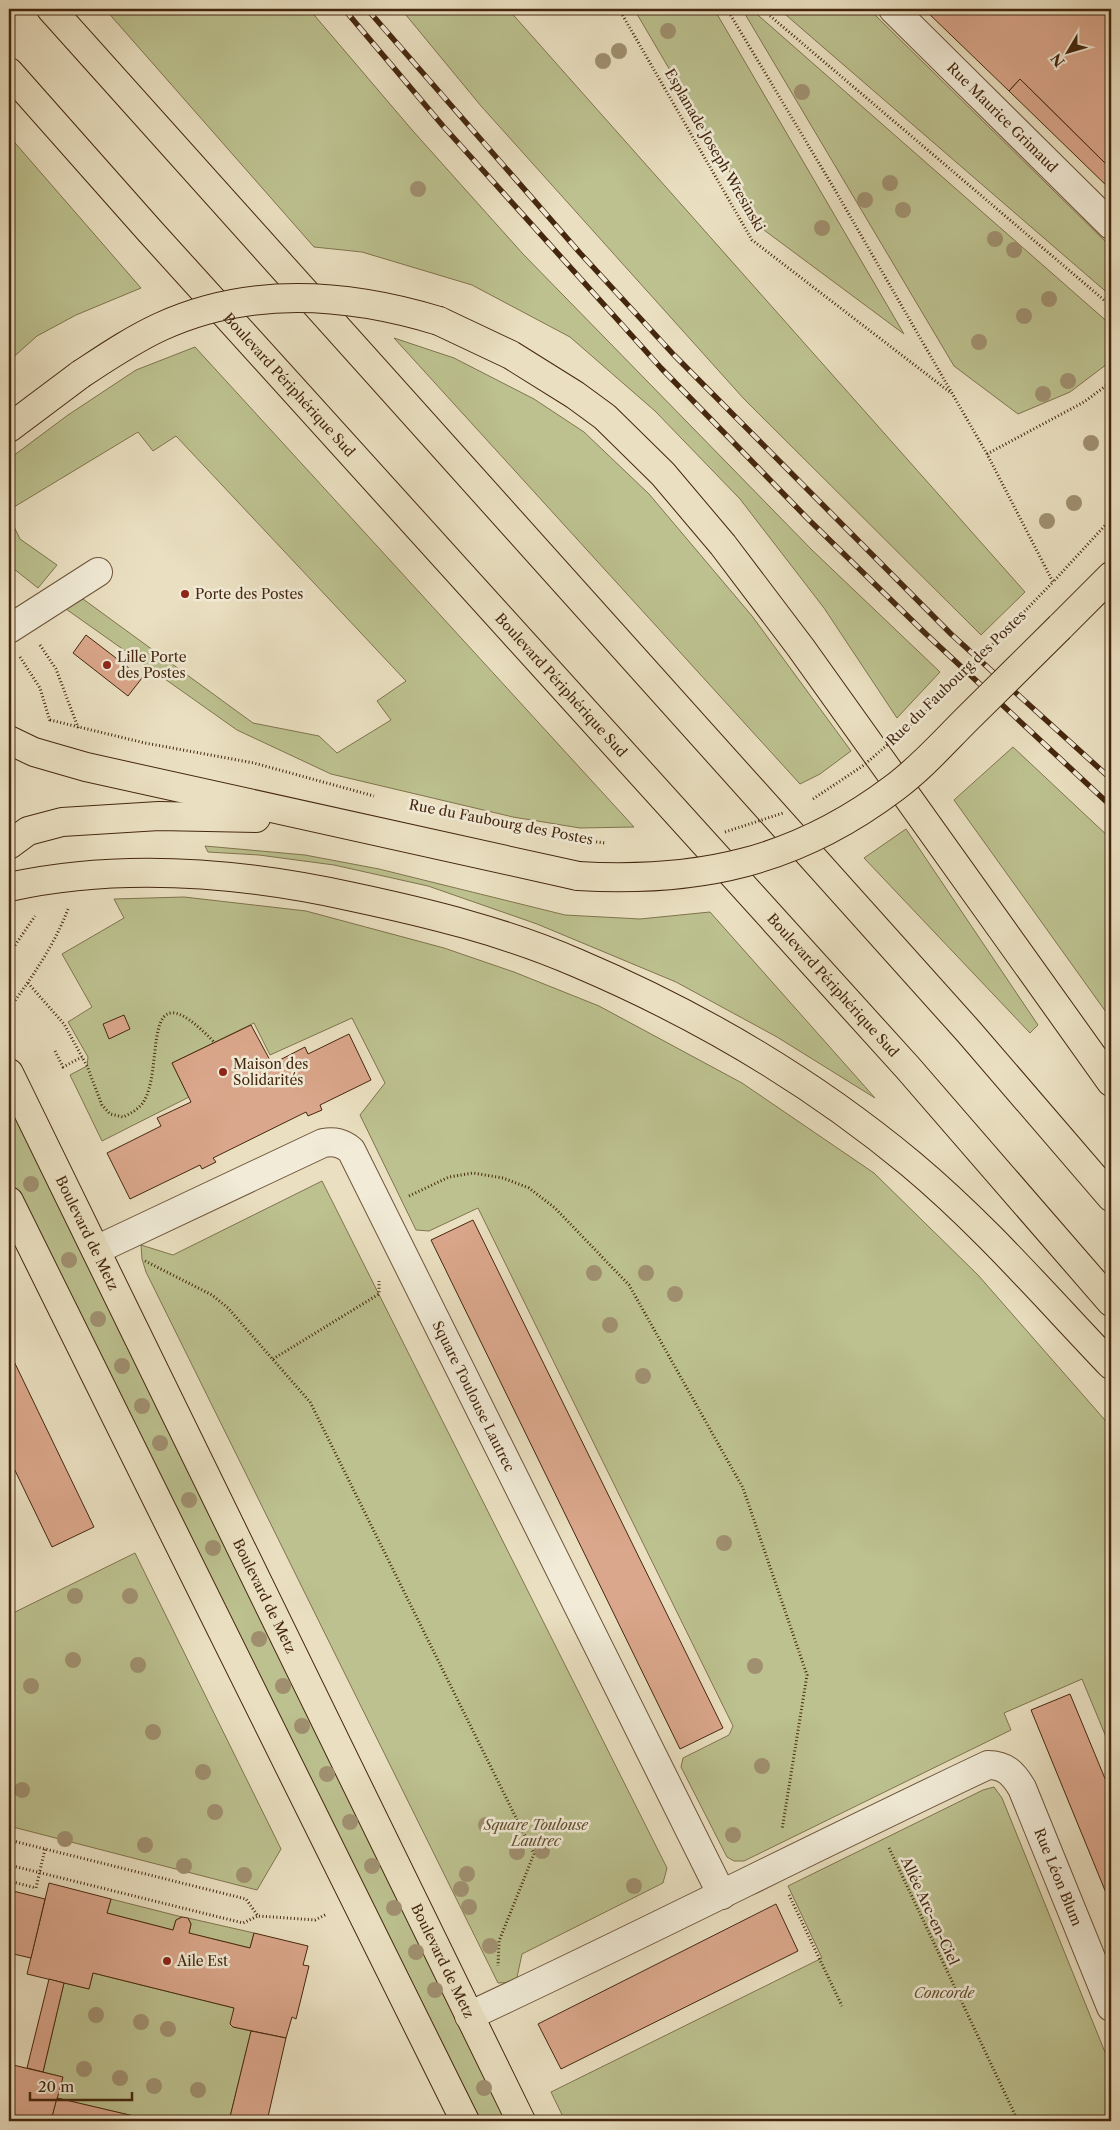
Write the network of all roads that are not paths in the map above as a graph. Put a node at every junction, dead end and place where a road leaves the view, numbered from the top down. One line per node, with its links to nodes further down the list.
1 (51, 9): 15 (main road)
2 (893, 9): 4 (street, Rue Maurice Grimaud)
3 (9, 72): 18 (main road, Boulevard Périphérique Sud)
4 (1111, 225)
5 (9, 428): 14 (main road, bridge)
6 (98, 572): 8 (street)
7 (1110, 578): 10 (main road, bridge)
8 (16, 624)
9 (9, 740): 10 (main road)
10 (332, 822): 11 (main road)
11 (9, 845)
12 (9, 887): 19 (main road)
13 (9, 1073): 17 (main road, Boulevard de Metz)
14 (1111, 1082)
15 (1111, 1197)
16 (9, 1201): 23 (main road)
17 (96, 1250): 20 (street, Square Toulouse Lautrec); 22 (main road, Boulevard de Metz)
18 (1111, 1302)
19 (1111, 1365)
20 (722, 1895): 21 (street, Rue Léon Blum); 22 (street)
21 (1111, 2007)
22 (468, 2016): 24 (main road, Boulevard de Metz)
23 (465, 2121)
24 (521, 2121)

